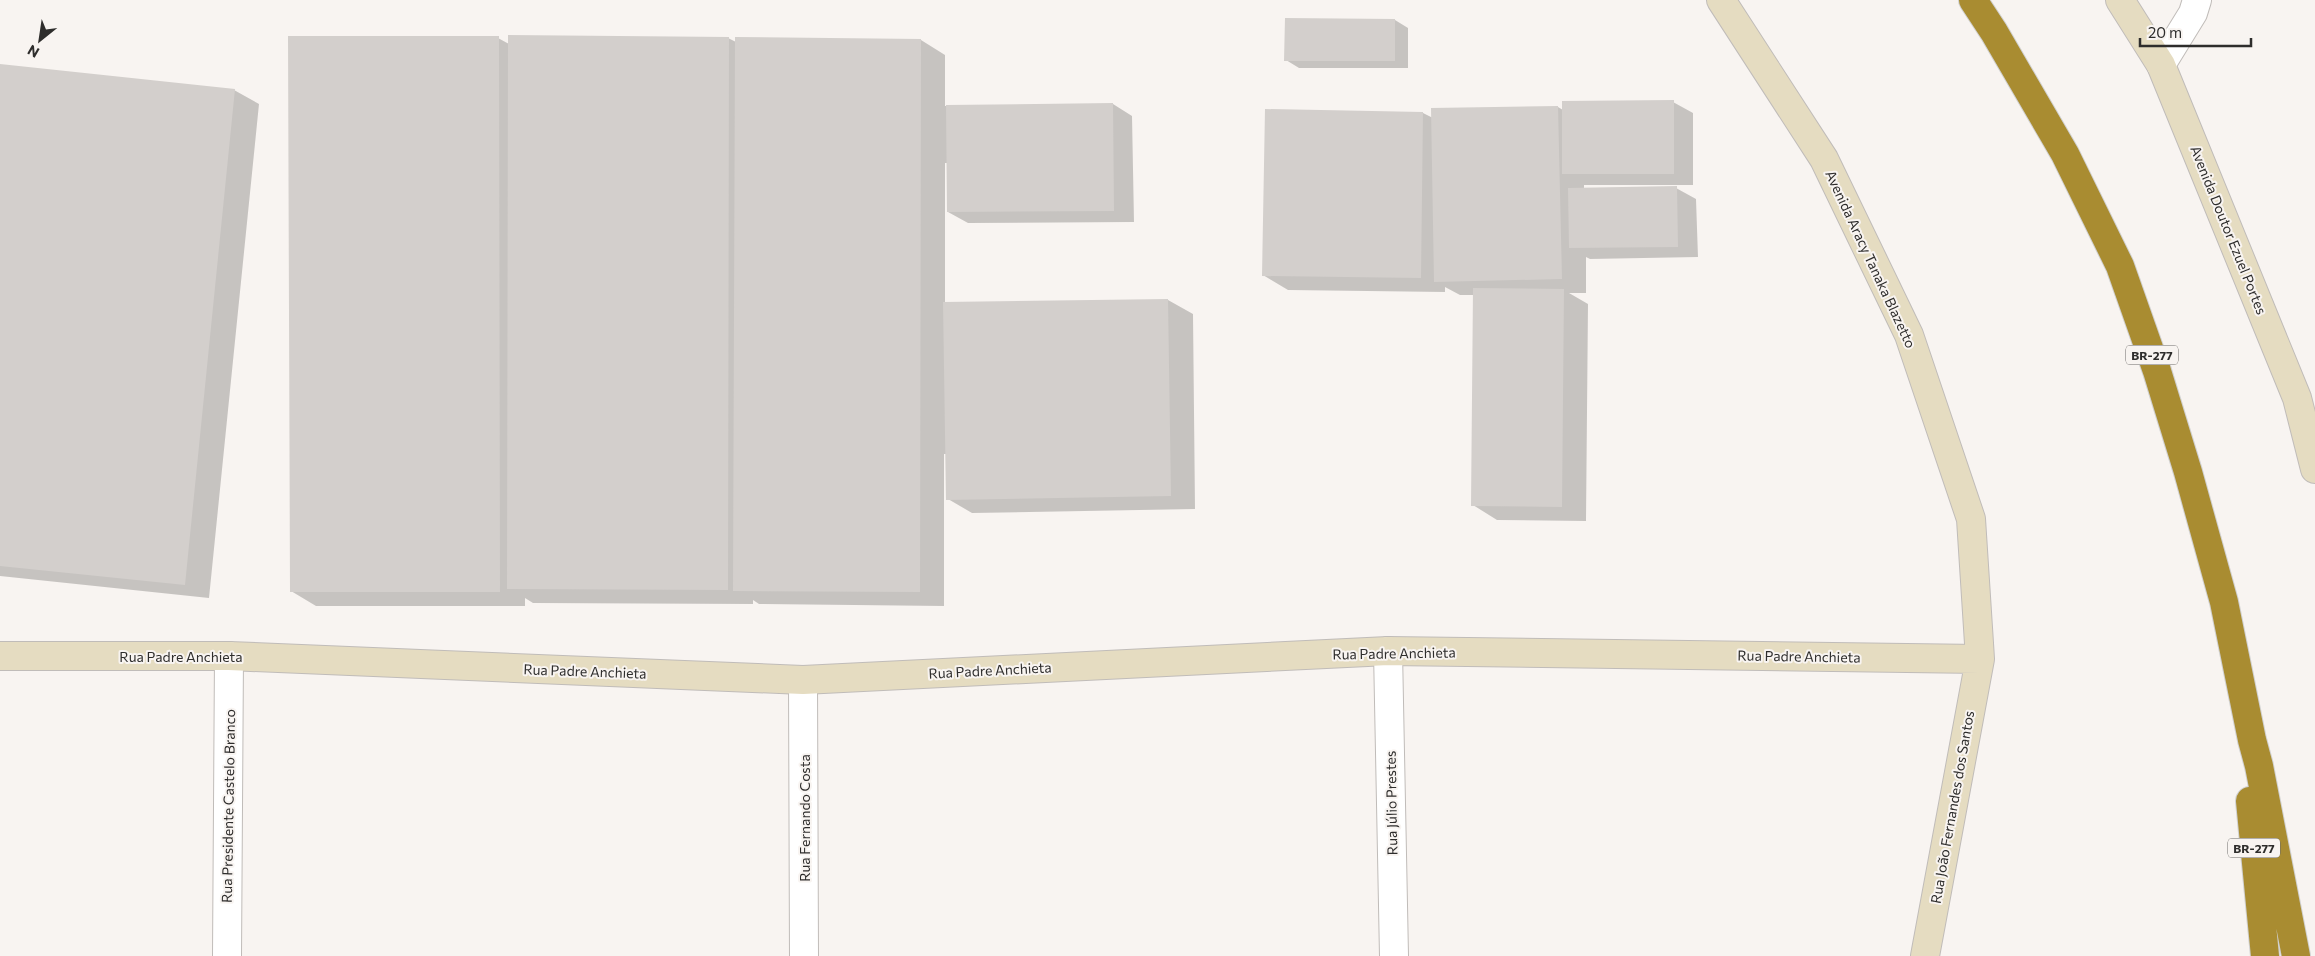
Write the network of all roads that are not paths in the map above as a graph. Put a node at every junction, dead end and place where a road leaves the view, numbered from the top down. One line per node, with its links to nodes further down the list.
1 (1721, 0): 10 (street, Avenida Aracy Tanaka Blazetto)
2 (1973, 0): 12 (highway, BR-277)
3 (2120, 0): 5 (street, Avenida Doutor Ezuel Portes)
4 (2197, 0): 5 (street)
5 (2161, 65): 6 (street, Avenida Doutor Ezuel Portes)
6 (2315, 469)
7 (1388, 651): 10 (street, Rua Padre Anchieta); 11 (street, Rua Padre Anchieta); 16 (street, Rua Júlio Prestes)
8 (0, 656): 9 (street, Rua Padre Anchieta)
9 (230, 656): 11 (street, Rua Padre Anchieta); 14 (street, Rua Presidente Castelo Branco)
10 (1980, 659): 17 (street, Rua João Fernandes dos Santos)
11 (803, 680): 15 (street, Rua Fernando Costa)
12 (2252, 740): 13 (highway, BR-277); 18 (highway, BR-277)
13 (2259, 766): 19 (highway, BR-277); 20 (highway)
14 (227, 956)
15 (804, 956)
16 (1394, 956)
17 (1925, 956)
18 (2265, 956)
19 (2296, 956)
20 (2308, 956)

